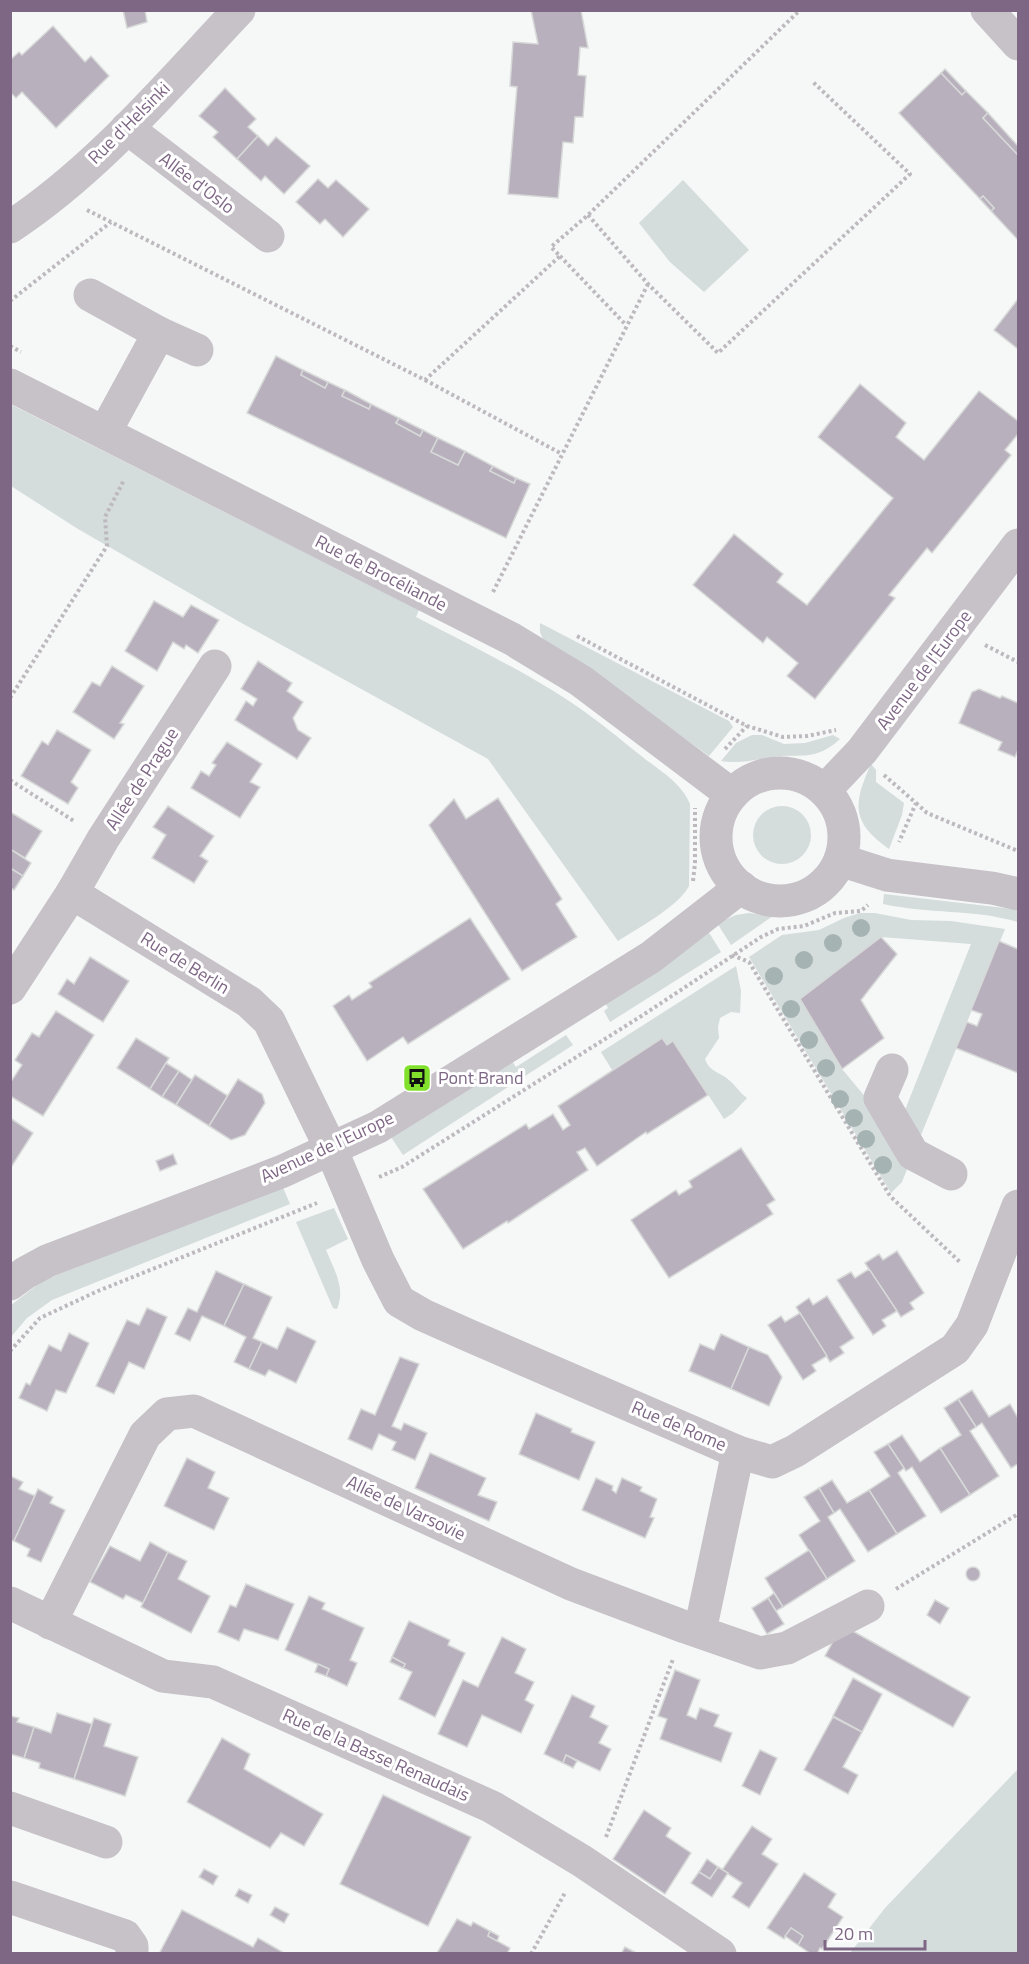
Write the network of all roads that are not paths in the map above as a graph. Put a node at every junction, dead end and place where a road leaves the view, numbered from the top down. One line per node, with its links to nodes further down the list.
1 (239, 10): 4 (street, Rue d'Helsinki)
2 (987, 10): 3 (street)
3 (1018, 44)
4 (127, 128): 5 (street, Rue d'Helsinki); 6 (street, Allée d'Oslo)
5 (10, 227)
6 (268, 236)
7 (90, 295): 8 (street)
8 (159, 333): 9 (street); 11 (street)
9 (197, 350)
10 (10, 385): 11 (street, Rue de Brocéliande)
11 (105, 432): 15 (street, Rue de Brocéliande)
12 (1018, 545): 14 (street, Avenue de l'Europe)
13 (215, 666): 18 (street, Allée de Prague)
14 (825, 790): 15 (street); 16 (street)
15 (731, 794): 17 (street)
16 (840, 860): 17 (street); 19 (street)
17 (741, 887): 22 (street, Avenue de l'Europe)
18 (72, 893): 20 (street); 22 (street, Rue de Berlin)
19 (1018, 894)
20 (10, 988)
21 (892, 1070): 23 (street)
22 (331, 1149): 25 (street, Avenue de l'Europe); 26 (street, Rue de Rome)
23 (951, 1174)
24 (1018, 1206): 26 (street, Rue de Rome)
25 (12, 1278)
26 (738, 1452): 30 (street)
27 (10, 1603): 29 (street, Rue de la Basse Renaudais)
28 (868, 1606): 30 (street, Allée de Varsovie)
29 (50, 1623): 30 (street, Allée de Varsovie); 35 (street, Rue de la Basse Renaudais)
30 (692, 1629)
31 (10, 1808): 32 (street)
32 (106, 1842)
33 (10, 1897): 34 (street)
34 (132, 1953)
35 (720, 1953)

